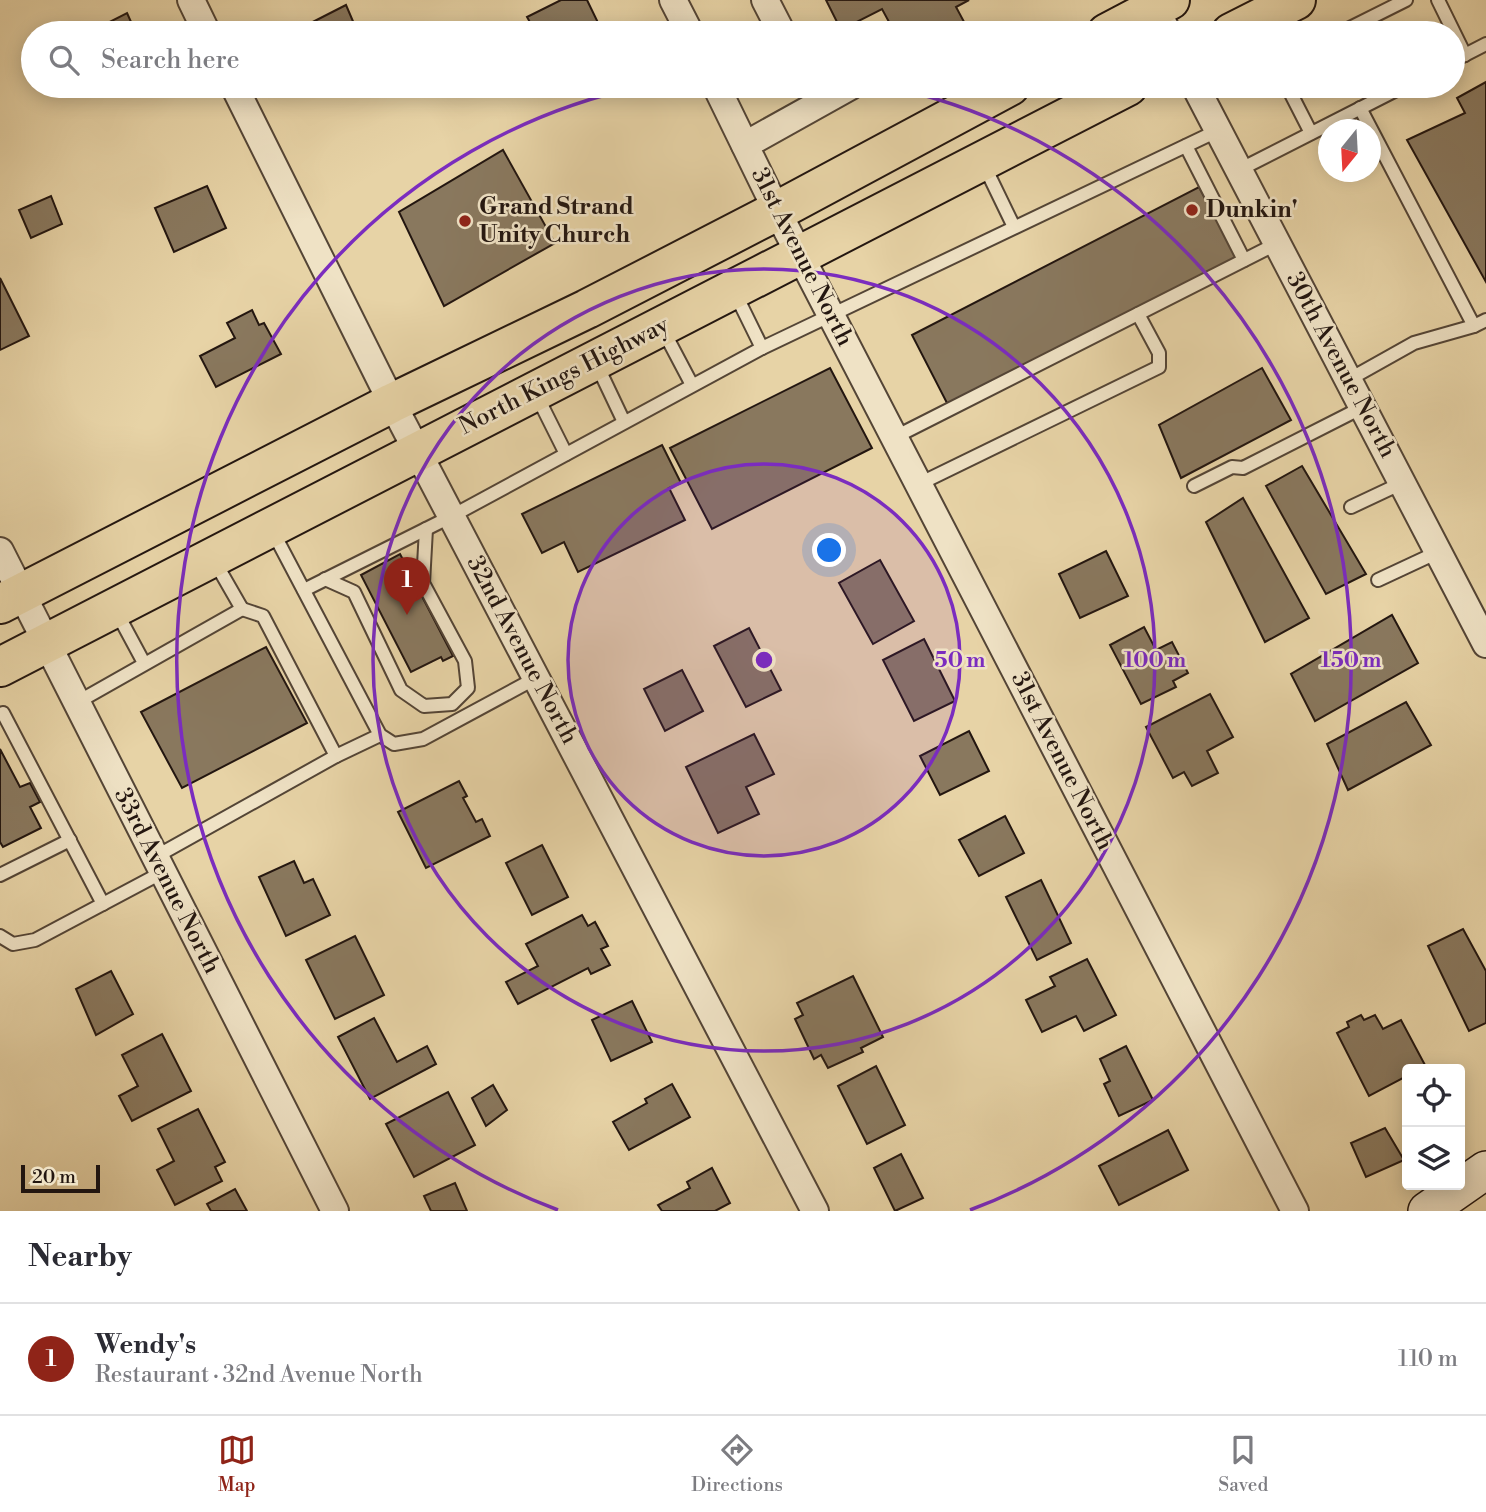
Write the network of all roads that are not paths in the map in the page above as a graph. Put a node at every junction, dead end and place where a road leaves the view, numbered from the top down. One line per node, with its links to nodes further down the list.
1 (191, 0): 8 (street)
2 (673, 0): 9 (street)
3 (765, 0): 10 (street)
4 (1296, 0): 12 (main road)
5 (1406, 0): 13 (lane)
6 (1438, 0): 14 (lane)
7 (1161, 10): 11 (main road)
8 (202, 21)
9 (684, 21)
10 (776, 21)
11 (1135, 21)
12 (1255, 21)
13 (1364, 21)
14 (1446, 21)
15 (1486, 44): 16 (lane)
16 (1465, 54)
17 (240, 98): 47 (street, 32nd Avenue North)
18 (722, 98): 28 (street, 31st Avenue North)
19 (810, 98): 28 (street)
20 (988, 98): 32 (main road, North Kings Highway)
21 (1105, 98): 30 (main road, North Kings Highway)
22 (1202, 98): 26 (street, 30th Avenue North)
23 (1293, 98): 27 (lane)
24 (1380, 98): 25 (lane)
25 (1360, 108): 27 (lane); 40 (lane)
26 (1219, 130): 29 (lane); 31 (street, 30th Avenue North)
27 (1311, 133): 31 (lane)
28 (745, 145): 32 (street, 31st Avenue North)
29 (1186, 146): 33 (lane); 36 (lane)
30 (982, 161): 33 (lane); 35 (main road, North Kings Highway)
31 (1239, 170): 34 (street, 30th Avenue North)
32 (777, 211): 35 (street, 31st Avenue North); 47 (main road, North Kings Highway)
33 (1014, 227): 38 (lane)
34 (1278, 243): 36 (lane); 44 (street, 30th Avenue North)
35 (800, 255): 37 (main road, North Kings Highway); 38 (street, 31st Avenue North)
36 (1244, 260): 39 (lane)
37 (734, 289): 41 (main road, North Kings Highway); 42 (lane)
38 (831, 314): 42 (lane); 50 (street, 31st Avenue North)
39 (1138, 314): 50 (lane); 54 (lane)
40 (1480, 323): 44 (lane)
41 (661, 326): 43 (main road, North Kings Highway); 45 (lane)
42 (762, 348): 45 (lane)
43 (595, 360): 46 (main road, North Kings Highway); 49 (lane)
44 (1348, 380): 48 (street, 30th Avenue North)
45 (692, 385): 49 (lane)
46 (534, 391): 51 (main road, North Kings Highway); 52 (lane)
47 (391, 402): 51 (street, 32nd Avenue North); 66 (main road, North Kings Highway)
48 (1363, 407): 53 (street, 30th Avenue North); 55 (lane)
49 (624, 422): 52 (lane)
50 (895, 437): 54 (street, 31st Avenue North)
51 (418, 450): 57 (street, 32nd Avenue North); 59 (main road, North Kings Highway)
52 (566, 454): 57 (lane)
53 (1402, 483): 56 (lane); 61 (street, 30th Avenue North)
54 (919, 484): 89 (street, 31st Avenue North)
55 (1194, 486)
56 (1351, 507)
57 (452, 516): 58 (lane); 73 (street, 32nd Avenue North)
58 (426, 528): 63 (lane); 75 (lane)
59 (271, 529): 62 (main road, North Kings Highway); 65 (lane)
60 (0, 551): 66 (street, 33rd Avenue North)
61 (1438, 552): 64 (lane); 70 (street, 30th Avenue North)
62 (213, 558): 67 (main road, North Kings Highway); 68 (lane)
63 (325, 579): 65 (lane); 75 (lane)
64 (1378, 580)
65 (304, 590): 78 (lane)
66 (11, 598): 69 (street, 33rd Avenue North)
67 (115, 608): 69 (main road, North Kings Highway); 71 (lane)
68 (242, 609): 71 (lane); 79 (lane)
69 (47, 643): 72 (main road, North Kings Highway); 74 (street, 33rd Avenue North)
70 (1486, 644)
71 (144, 663): 74 (lane)
72 (0, 667)
73 (536, 678): 77 (lane); 88 (street, 32nd Avenue North)
74 (76, 704): 81 (street, 33rd Avenue North)
75 (452, 704): 77 (lane)
76 (3, 713): 80 (lane)
77 (461, 719): 78 (lane)
78 (380, 735): 79 (lane)
79 (336, 756): 81 (lane)
80 (70, 840): 82 (lane); 83 (lane)
81 (159, 864): 83 (lane); 87 (street, 33rd Avenue North)
82 (0, 875)
83 (103, 904): 84 (lane)
84 (0, 936)
85 (1486, 1170): 90 (street)
86 (1486, 1195): 91 (street)
87 (335, 1211)
88 (815, 1211)
89 (1295, 1211)
90 (1427, 1211)
91 (1452, 1211)

